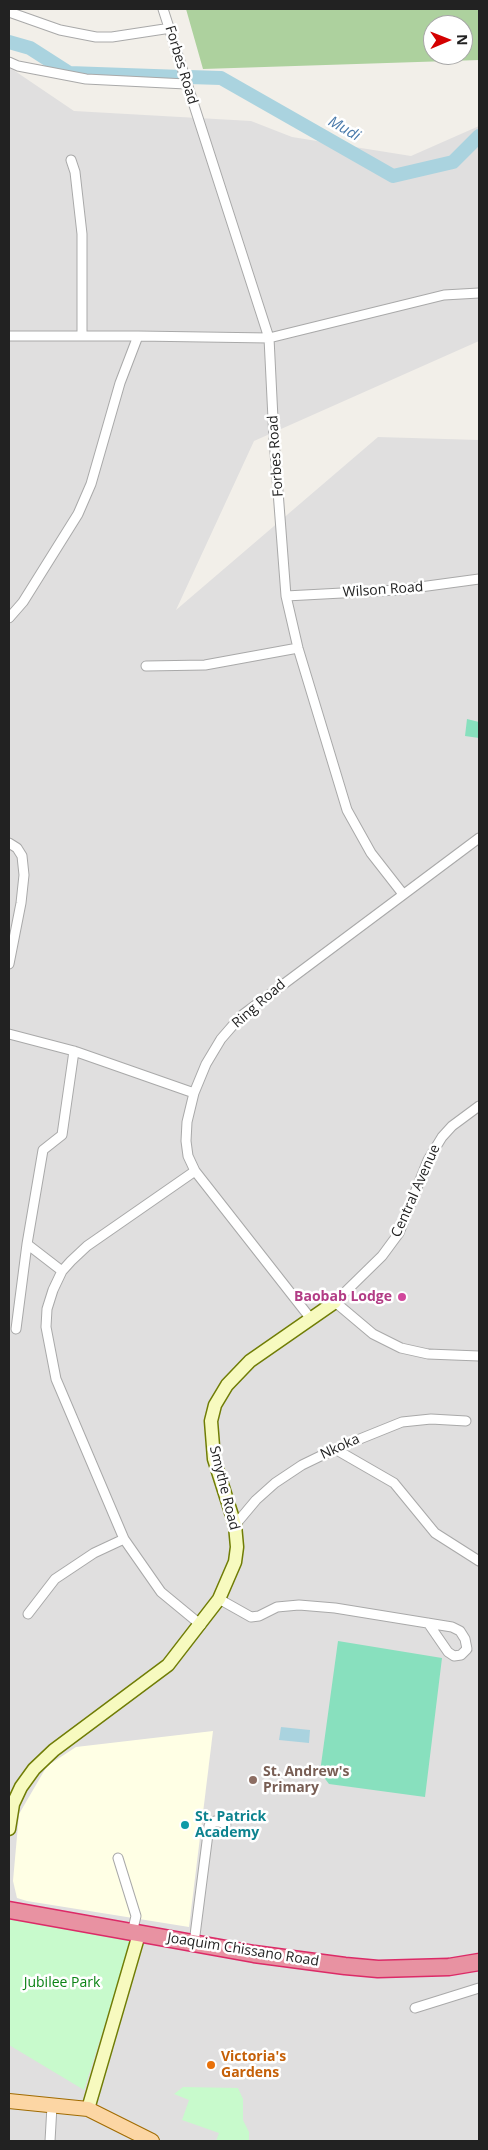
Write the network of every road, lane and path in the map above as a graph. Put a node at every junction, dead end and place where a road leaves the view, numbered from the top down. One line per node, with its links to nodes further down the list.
1 (163, 9): 3 (street, Forbes Road)
2 (9, 12): 3 (street)
3 (171, 28): 5 (street, Forbes Road)
4 (9, 62): 5 (street)
5 (186, 84): 11 (street, Forbes Road)
6 (70, 160): 9 (street)
7 (479, 293): 11 (street)
8 (9, 336): 9 (street)
9 (82, 336): 10 (street)
10 (138, 336): 11 (street); 14 (street)
11 (269, 338): 13 (street, Forbes Road)
12 (479, 579): 13 (street, Wilson Road)
13 (286, 596): 15 (street, Forbes Road)
14 (9, 618)
15 (298, 648): 16 (street); 19 (street, Forbes Road)
16 (146, 666)
17 (479, 838): 19 (street, Ring Road)
18 (9, 843): 20 (street)
19 (403, 894): 23 (street, Ring Road)
20 (9, 964)
21 (9, 1034): 22 (street)
22 (74, 1051): 23 (street); 26 (street)
23 (194, 1093): 25 (street, Ring Road)
24 (479, 1106): 28 (street, Central Avenue)
25 (195, 1172): 27 (street); 29 (street, Ring Road)
26 (27, 1244): 27 (street); 30 (street)
27 (62, 1271): 35 (street)
28 (336, 1302): 29 (street, Smythe Road); 31 (street)
29 (311, 1318): 34 (street, Smythe Road)
30 (16, 1329)
31 (479, 1356)
32 (466, 1421): 33 (street, Nkoka)
33 (335, 1449): 34 (street, Nkoka); 36 (street)
34 (235, 1525): 37 (street, Smythe Road)
35 (124, 1539): 38 (street); 40 (street)
36 (479, 1561)
37 (219, 1599): 39 (street); 40 (street, Smythe Road)
38 (28, 1614)
39 (428, 1623): 39 (street)
40 (201, 1625): 42 (street, Smythe Road)
41 (226, 1824): 46 (street)
42 (9, 1829)
43 (118, 1858): 45 (street)
44 (9, 1910): 45 (highway, Joaquim Chissano Road)
45 (135, 1933): 46 (highway, Joaquim Chissano Road); 52 (street)
46 (194, 1943): 47 (highway, Joaquim Chissano Road)
47 (479, 1962)
48 (479, 1988): 49 (street)
49 (416, 2008)
50 (9, 2101): 51 (main road)
51 (52, 2106): 52 (main road); 53 (street)
52 (88, 2109): 54 (main road)
53 (50, 2141)
54 (152, 2141)

